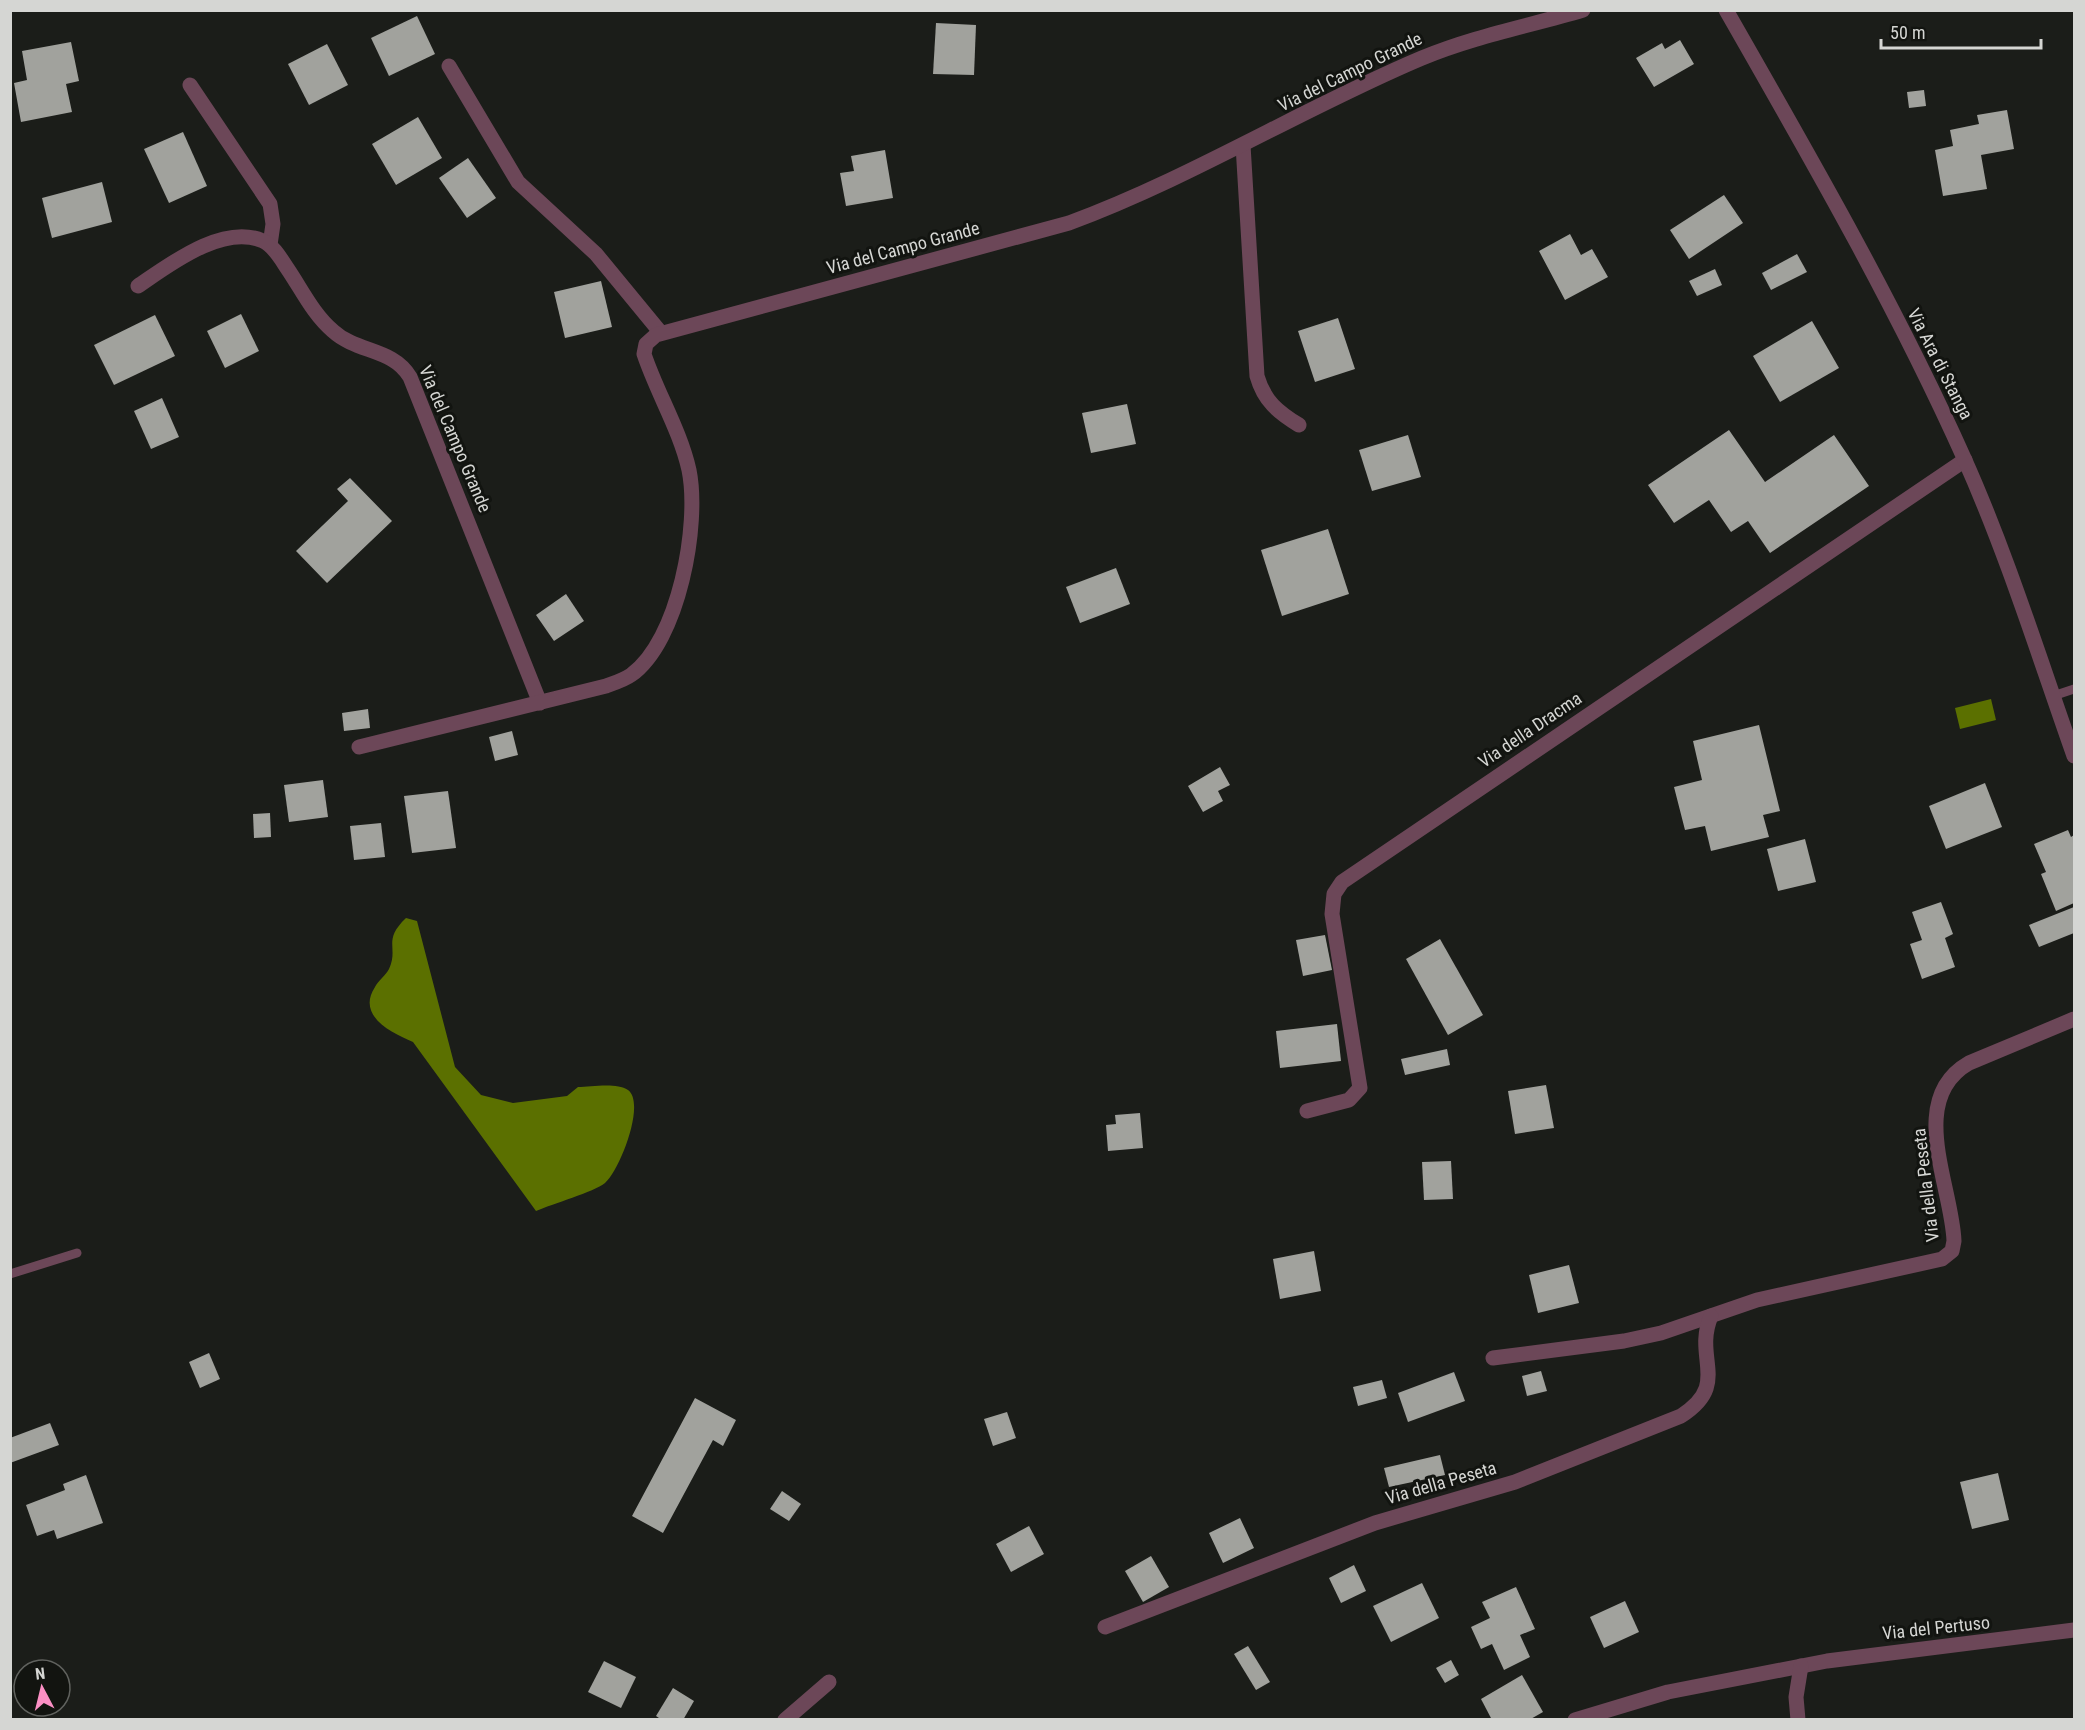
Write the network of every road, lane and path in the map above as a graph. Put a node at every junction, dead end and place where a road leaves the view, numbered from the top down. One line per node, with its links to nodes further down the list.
1 (1583, 10): 5 (street, Via del Campo Grande)
2 (1726, 10): 10 (street, Via Ara di Stanga)
3 (449, 66): 8 (street)
4 (190, 85): 6 (street)
5 (1243, 145): 8 (street, Via del Campo Grande); 9 (street)
6 (270, 245): 7 (street); 13 (street, Via del Campo Grande)
7 (138, 286)
8 (661, 333): 13 (street)
9 (1299, 425)
10 (1965, 460): 12 (street, Via Ara di Stanga); 17 (street, Via della Dracma)
11 (2074, 689): 12 (lane)
12 (2053, 696): 15 (street, Via Ara di Stanga)
13 (540, 703): 14 (street)
14 (359, 747)
15 (2074, 756)
16 (2074, 1019): 20 (street, Via della Peseta)
17 (1307, 1111)
18 (77, 1253): 19 (lane)
19 (10, 1274)
20 (1711, 1316): 21 (street, Via della Peseta); 22 (street, Via della Peseta)
21 (1492, 1358)
22 (1105, 1627)
23 (2074, 1630): 24 (street, Via del Pertuso)
24 (1801, 1666): 27 (street, Via del Pertuso); 28 (street)
25 (829, 1682): 26 (street)
26 (785, 1719)
27 (1575, 1719)
28 (1798, 1719)

